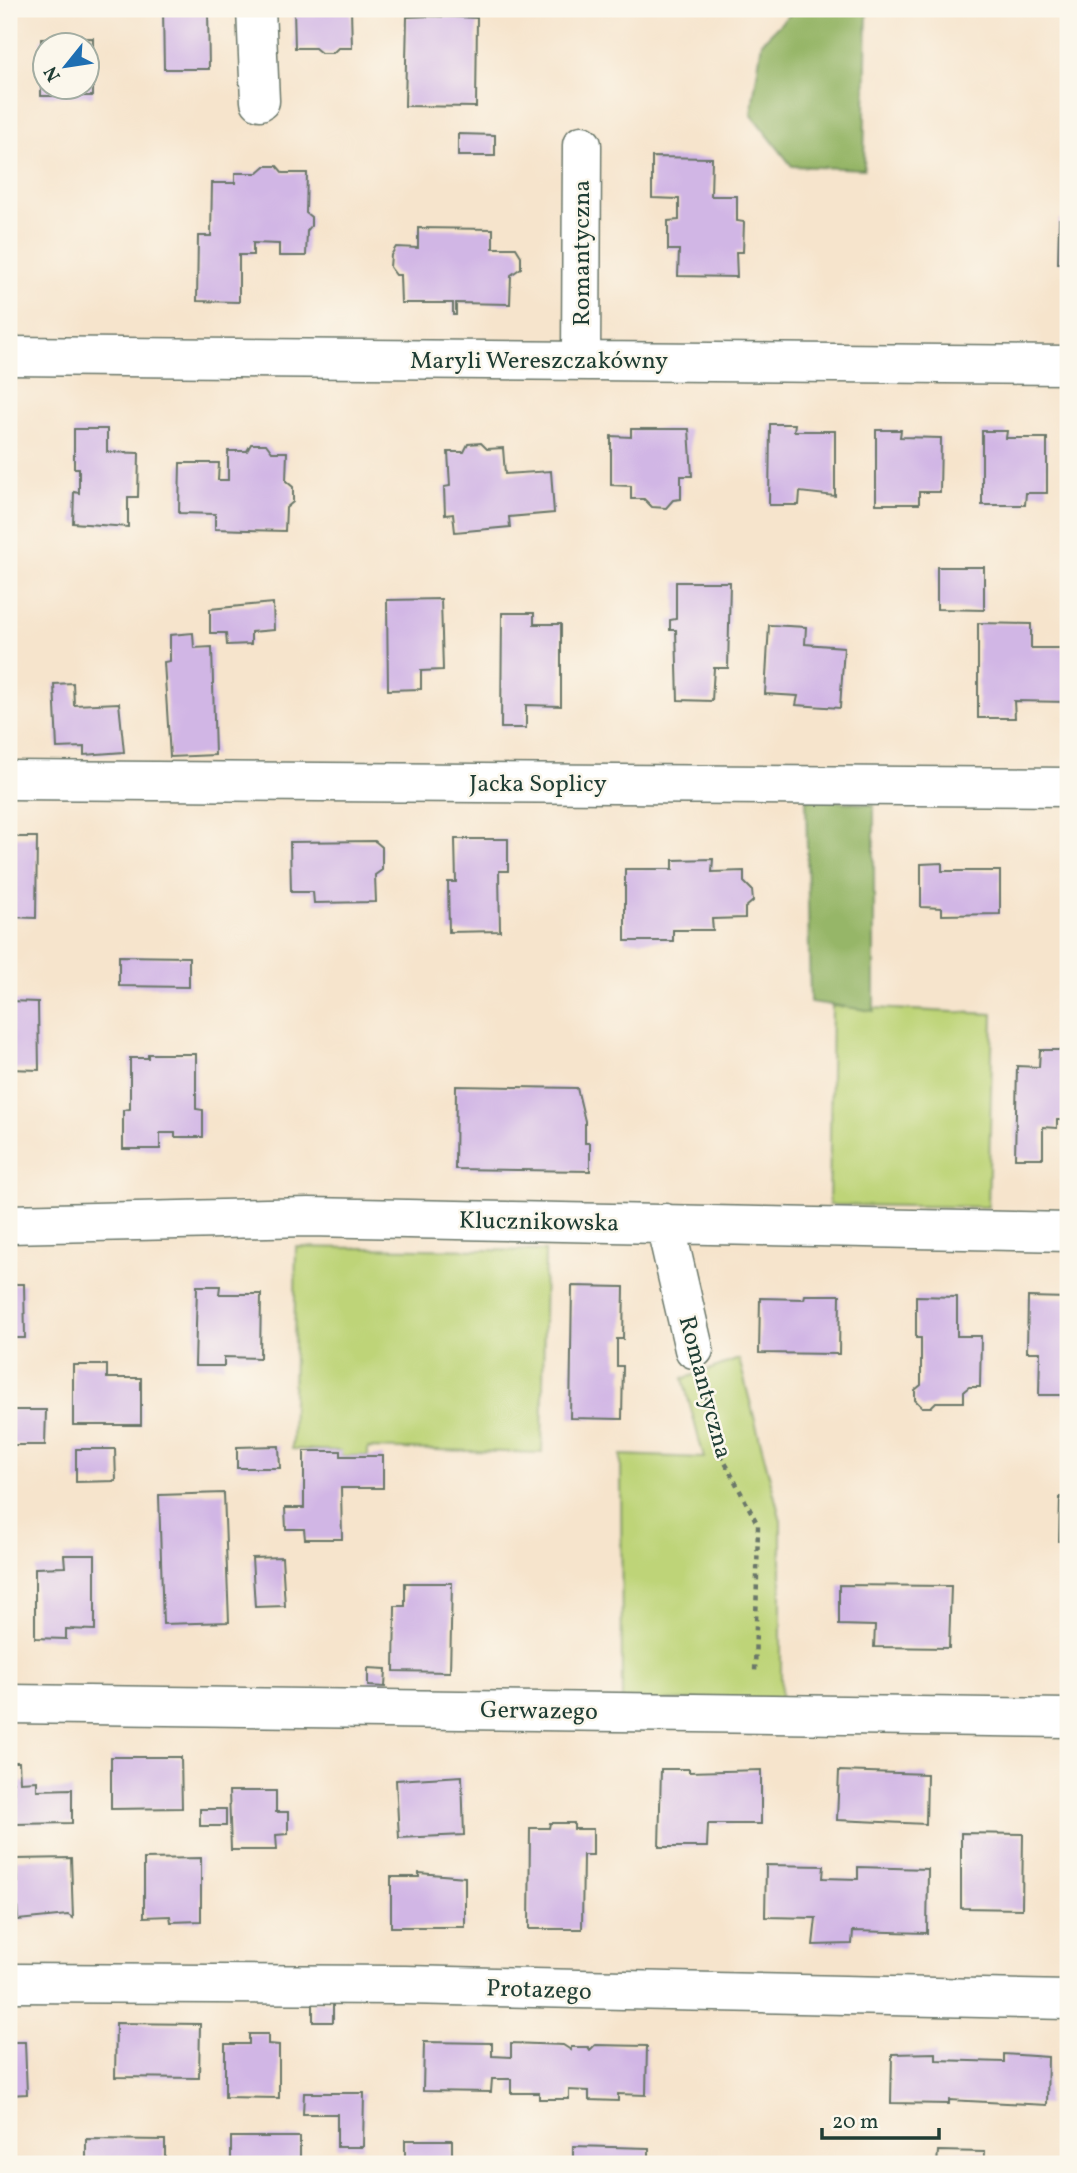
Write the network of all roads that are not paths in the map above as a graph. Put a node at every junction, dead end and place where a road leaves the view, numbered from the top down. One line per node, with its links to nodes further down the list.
1 (256, 9): 2 (street)
2 (260, 102)
3 (582, 145): 5 (street, Romantyczna)
4 (9, 356): 5 (street, Maryli Wereszczakówny)
5 (581, 360): 6 (street, Maryli Wereszczakówny)
6 (1068, 365)
7 (9, 780): 8 (street, Jacka Soplicy)
8 (1068, 787)
9 (664, 1223): 10 (street, Klucznikowska); 11 (street, Klucznikowska); 12 (street, Romantyczna)
10 (9, 1224)
11 (1068, 1232)
12 (694, 1349)
13 (9, 1704): 14 (street, Gerwazego)
14 (1068, 1718)
15 (9, 1983): 16 (street, Protazego)
16 (1068, 2000)

